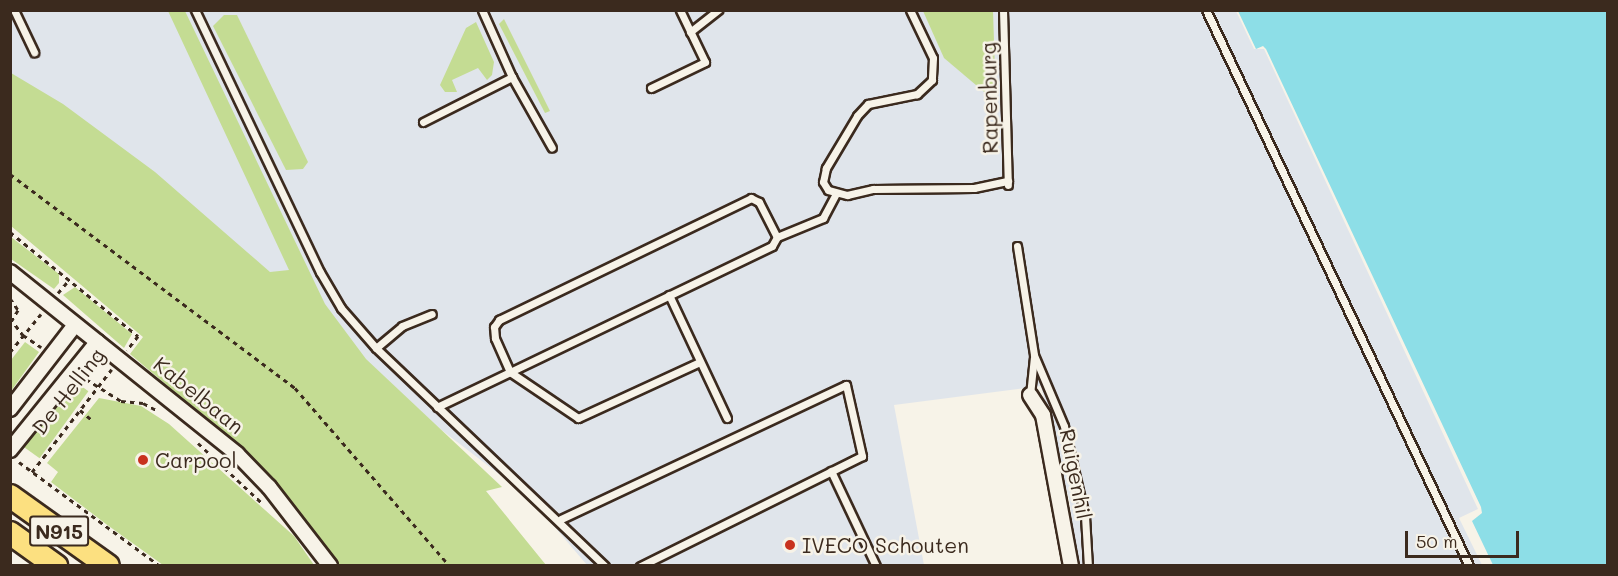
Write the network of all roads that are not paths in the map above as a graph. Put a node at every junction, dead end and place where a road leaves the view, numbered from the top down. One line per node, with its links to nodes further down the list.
1 (14, 10): 10 (lane)
2 (195, 10): 23 (lane)
3 (482, 10): 11 (lane)
4 (680, 10): 9 (lane)
5 (718, 10): 9 (lane)
6 (910, 10): 15 (lane)
7 (1003, 10): 15 (lane, Rapenburg)
8 (1206, 10): 44 (lane)
9 (690, 32): 12 (lane)
10 (34, 52)
11 (512, 77): 13 (lane); 14 (lane)
12 (651, 88)
13 (423, 122)
14 (552, 148)
15 (836, 194): 16 (lane)
16 (777, 237): 19 (lane); 26 (lane)
17 (1017, 246): 24 (lane)
18 (10, 272): 21 (street, Kabelbaan)
19 (669, 295): 25 (lane); 26 (lane)
20 (432, 314): 23 (lane)
21 (75, 325): 22 (street, Kabelbaan); 29 (street, De Helling)
22 (98, 342): 31 (street, De Helling); 38 (street, Kabelbaan)
23 (376, 348): 28 (lane)
24 (1034, 355): 27 (lane); 43 (lane)
25 (700, 362): 26 (lane); 30 (lane)
26 (510, 372): 28 (lane)
27 (1030, 394): 42 (street, Ruigenhil)
28 (437, 407): 34 (lane)
29 (10, 410)
30 (727, 418)
31 (10, 450)
32 (831, 471): 34 (lane); 40 (lane); 41 (lane)
33 (10, 496): 37 (main road, N915)
34 (561, 519): 39 (lane)
35 (10, 533): 36 (main road, N915)
36 (56, 566)
37 (108, 566)
38 (330, 566)
39 (605, 566)
40 (640, 566)
41 (876, 566)
42 (1071, 566)
43 (1088, 566)
44 (1469, 566)

